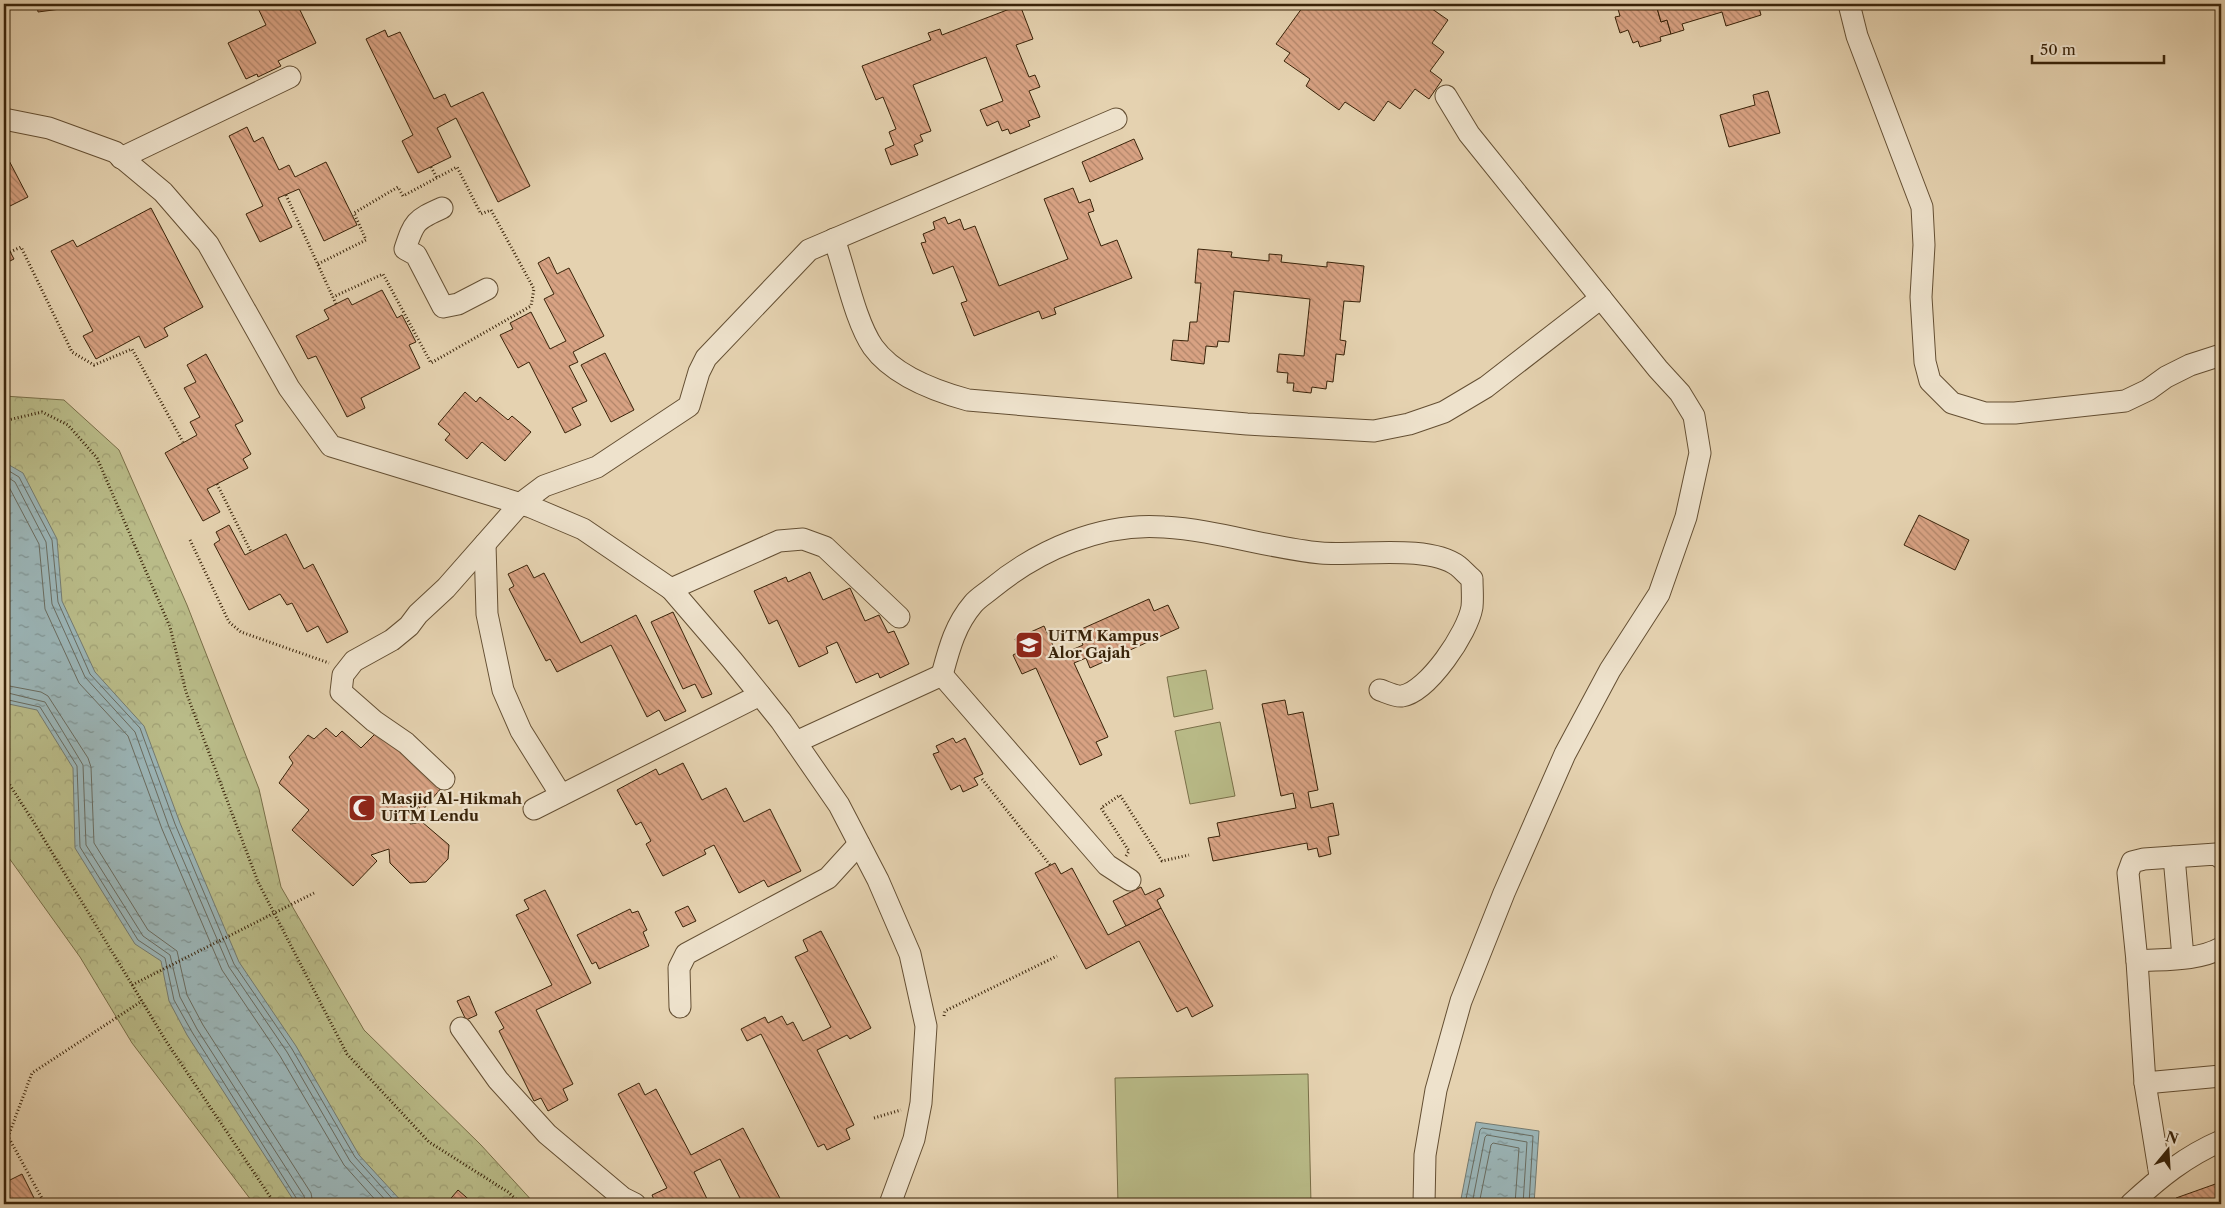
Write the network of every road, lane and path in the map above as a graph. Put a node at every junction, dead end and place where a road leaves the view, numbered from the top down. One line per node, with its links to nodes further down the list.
1 (1849, 4): 16 (street)
2 (290, 76): 6 (street)
3 (1446, 96): 14 (street)
4 (4, 119): 6 (street)
5 (1116, 119): 11 (street)
6 (121, 158): 20 (street)
7 (431, 167): 8 (path)
8 (436, 178)
9 (286, 195): 15 (path)
10 (442, 208): 13 (street)
11 (834, 239): 14 (street); 20 (street)
12 (10, 252): 18 (path)
13 (487, 289)
14 (1601, 298): 64 (street)
15 (336, 304)
16 (2221, 356)
17 (4, 421): 43 (path)
18 (183, 442)
19 (217, 484): 23 (path)
20 (520, 504): 22 (street); 24 (street)
21 (190, 540): 26 (path)
22 (485, 544): 26 (street); 34 (street)
23 (251, 552)
24 (672, 589): 25 (street); 29 (street)
25 (899, 617)
26 (347, 670): 32 (street)
27 (942, 675): 28 (street); 30 (street); 41 (street)
28 (1380, 690)
29 (760, 694): 30 (street); 34 (street)
30 (796, 742): 36 (street)
31 (4, 776): 48 (path)
32 (444, 779)
33 (982, 779): 40 (path)
34 (561, 796): 35 (street)
35 (534, 809)
36 (859, 844): 50 (street); 63 (street)
37 (1189, 855): 41 (path)
38 (2174, 857): 39 (street); 46 (street); 47 (street)
39 (2221, 858)
40 (1050, 866)
41 (1123, 876)
42 (314, 894): 43 (path)
43 (274, 913): 48 (path); 61 (path)
44 (2221, 948): 46 (street)
45 (1057, 956): 51 (path)
46 (2183, 957): 47 (street)
47 (2137, 961): 54 (street)
48 (132, 985): 49 (path)
49 (142, 1001): 56 (path); 60 (path)
50 (680, 1007)
51 (945, 1011)
52 (461, 1028): 62 (street)
53 (2221, 1076): 54 (street)
54 (2145, 1083): 58 (street)
55 (4, 1129): 56 (path)
56 (8, 1137): 59 (path)
57 (2221, 1141): 58 (street)
58 (2160, 1176): 65 (street)
59 (45, 1204)
60 (275, 1204)
61 (521, 1204)
62 (635, 1204)
63 (890, 1204)
64 (1424, 1204)
65 (2131, 1204)

